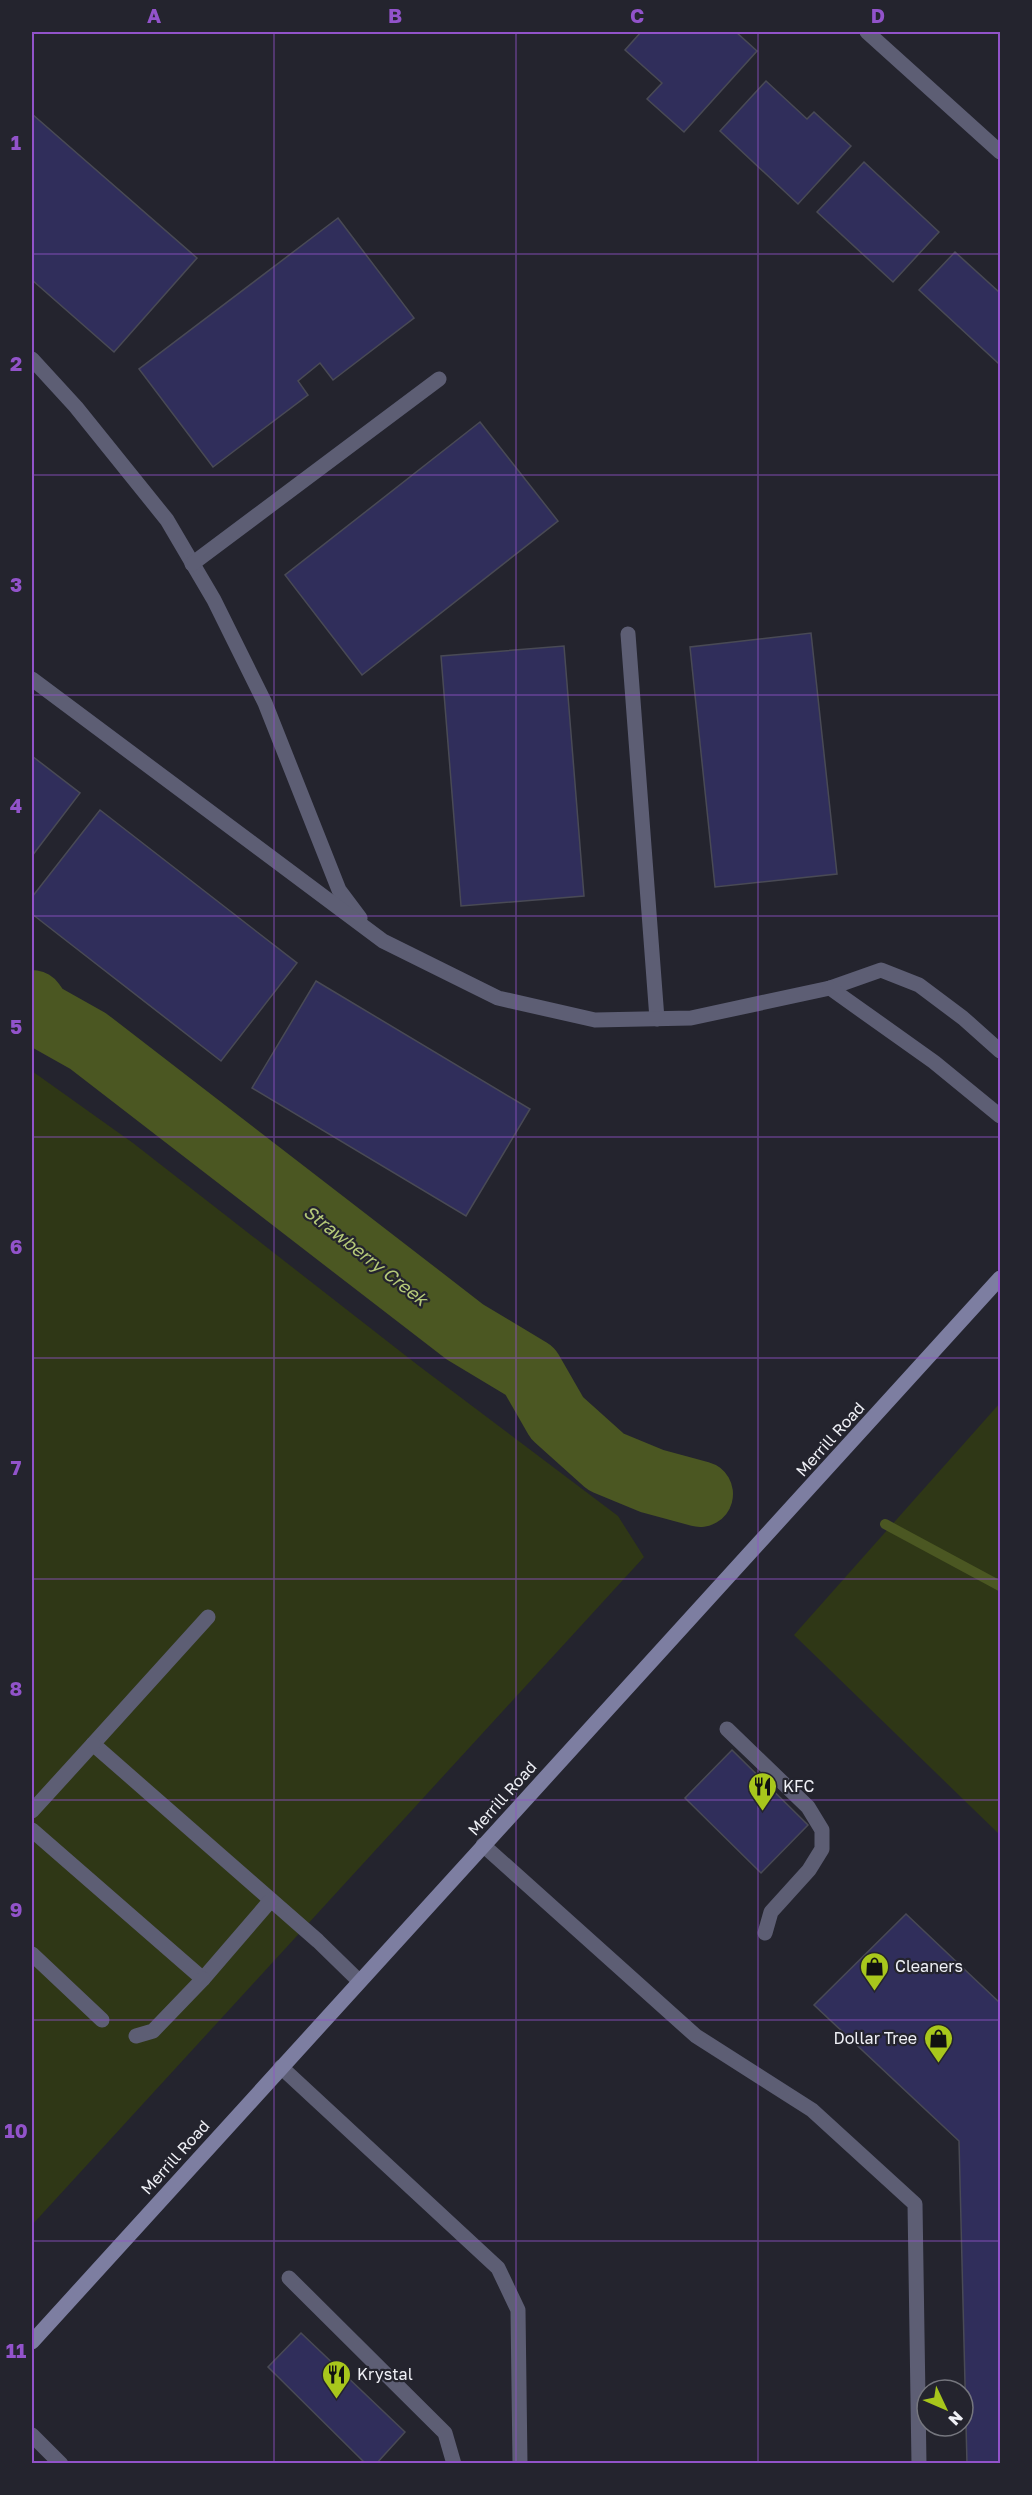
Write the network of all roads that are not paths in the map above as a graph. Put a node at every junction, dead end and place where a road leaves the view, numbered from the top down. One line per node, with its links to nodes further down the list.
1 (867, 32): 2 (street)
2 (1000, 152)
3 (32, 359): 5 (street)
4 (439, 379): 5 (street)
5 (192, 564): 8 (street)
6 (628, 634): 10 (street)
7 (32, 679): 8 (street)
8 (368, 930): 10 (street)
9 (830, 988): 10 (street); 11 (street); 12 (street)
10 (657, 1018)
11 (1000, 1051)
12 (1000, 1116)
13 (1000, 1278): 19 (main road, Merrill Road)
14 (208, 1617): 16 (street)
15 (727, 1729): 21 (street)
16 (93, 1744): 17 (street); 20 (street)
17 (32, 1810)
18 (32, 1830): 23 (street)
19 (483, 1845): 24 (main road, Merrill Road); 34 (street)
20 (271, 1900): 23 (street); 24 (street)
21 (765, 1933)
22 (32, 1954): 25 (street)
23 (203, 1979): 26 (street)
24 (359, 1981): 27 (main road, Merrill Road)
25 (102, 2020)
26 (136, 2036)
27 (281, 2067): 29 (main road, Merrill Road); 33 (street)
28 (288, 2278): 32 (street)
29 (32, 2342)
30 (32, 2435): 31 (street)
31 (61, 2463)
32 (454, 2463)
33 (520, 2463)
34 (919, 2463)

